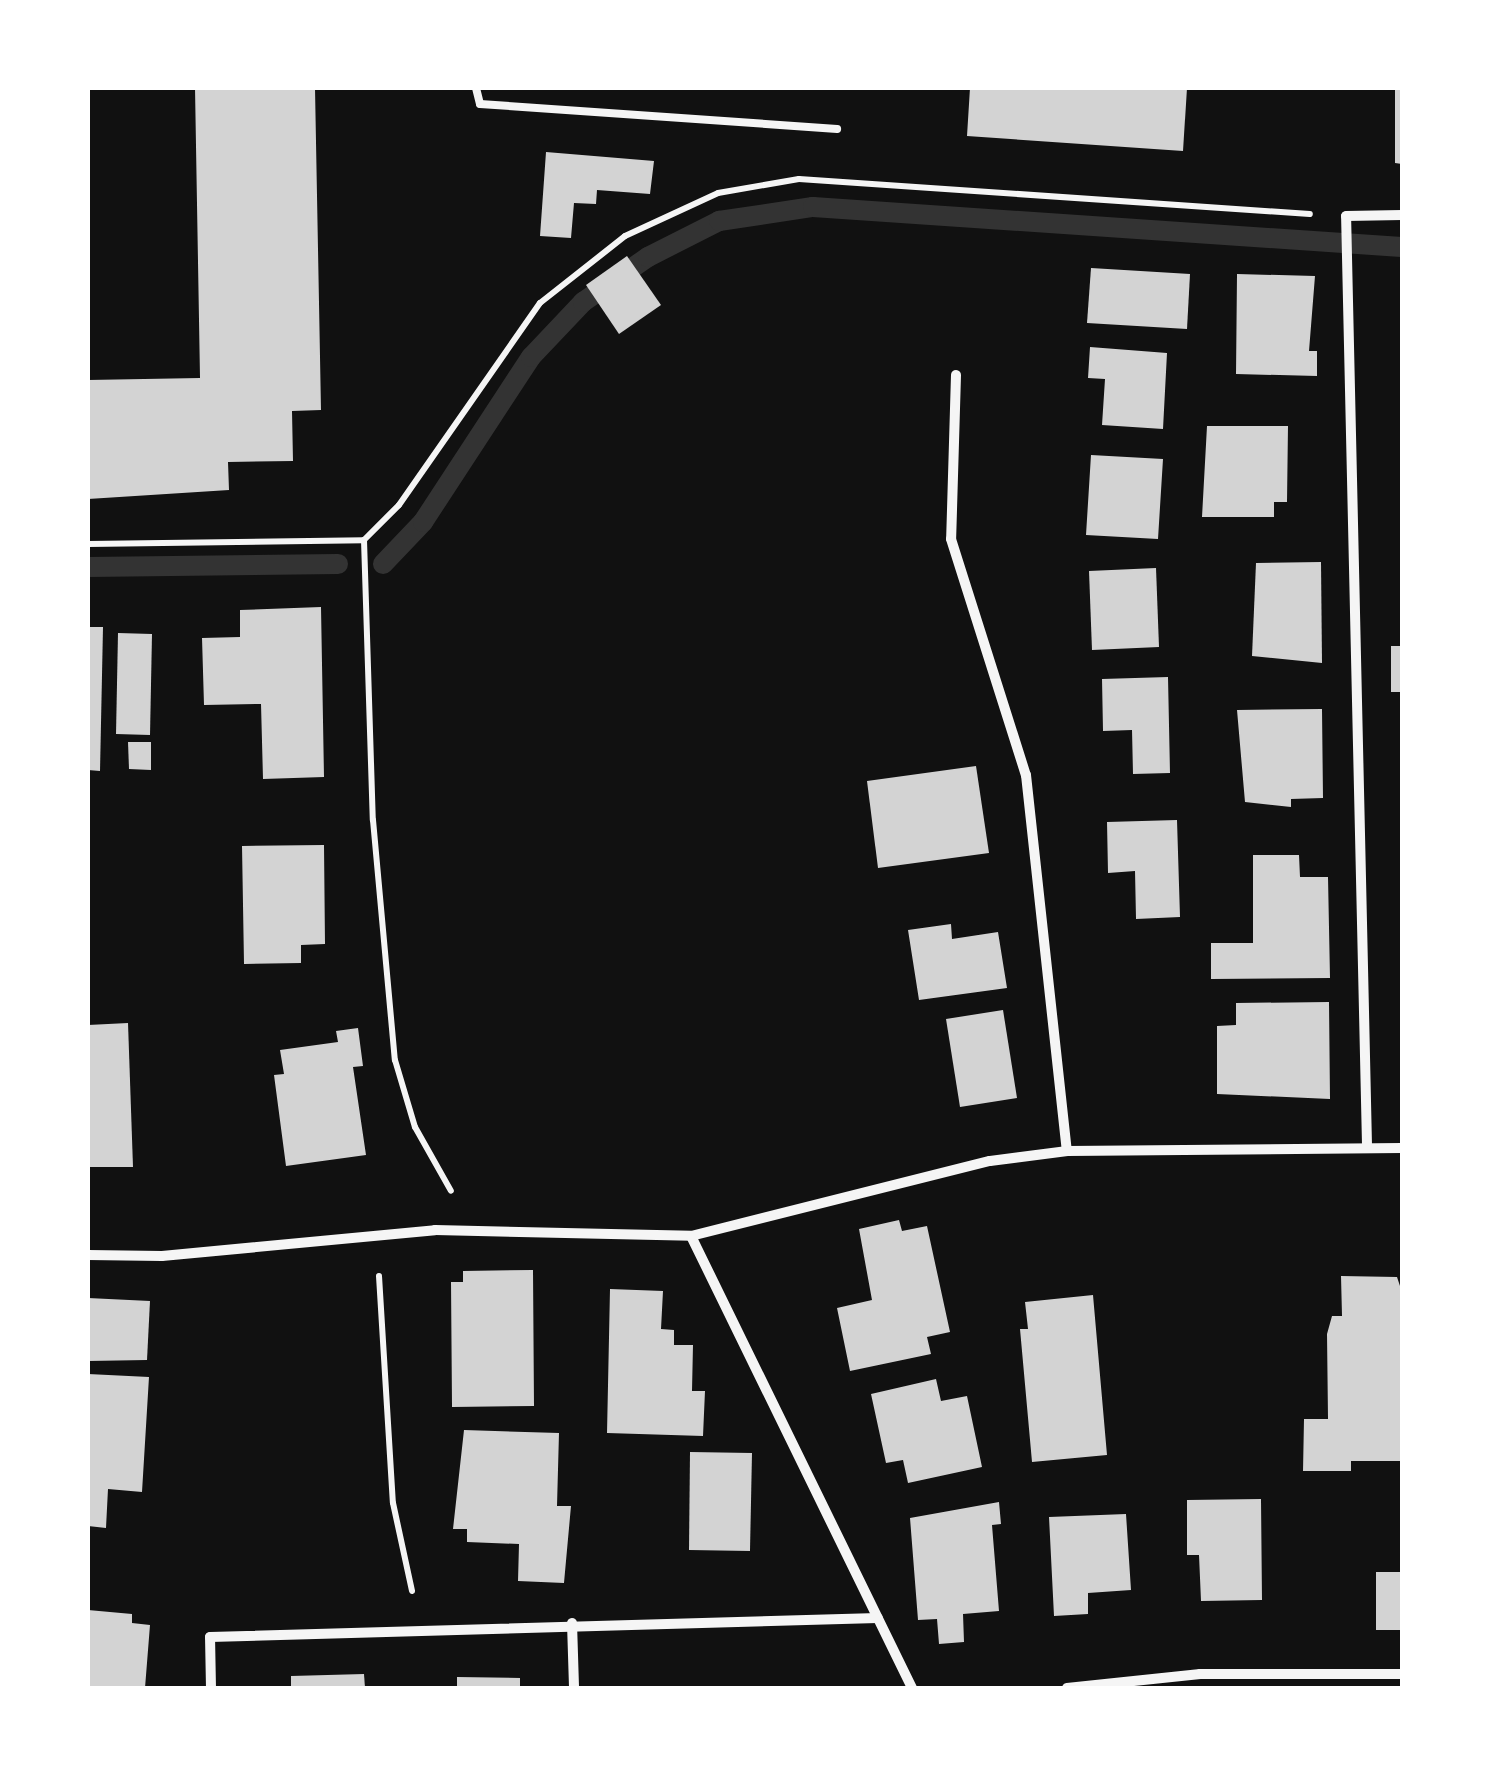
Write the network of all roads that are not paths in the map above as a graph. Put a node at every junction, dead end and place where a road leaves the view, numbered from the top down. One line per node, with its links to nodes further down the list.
1 (476, 88): 2 (lane)
2 (836, 129)
3 (1402, 215): 5 (street)
4 (956, 376): 7 (street)
5 (1367, 1146): 6 (street); 7 (street)
6 (1402, 1148)
7 (1067, 1151): 8 (street)
8 (691, 1236): 9 (street); 10 (street)
9 (88, 1255)
10 (878, 1618): 11 (street); 15 (street)
11 (572, 1623): 13 (street); 14 (street)
12 (1402, 1674): 16 (street)
13 (212, 1688)
14 (574, 1688)
15 (912, 1688)
16 (1067, 1688)

